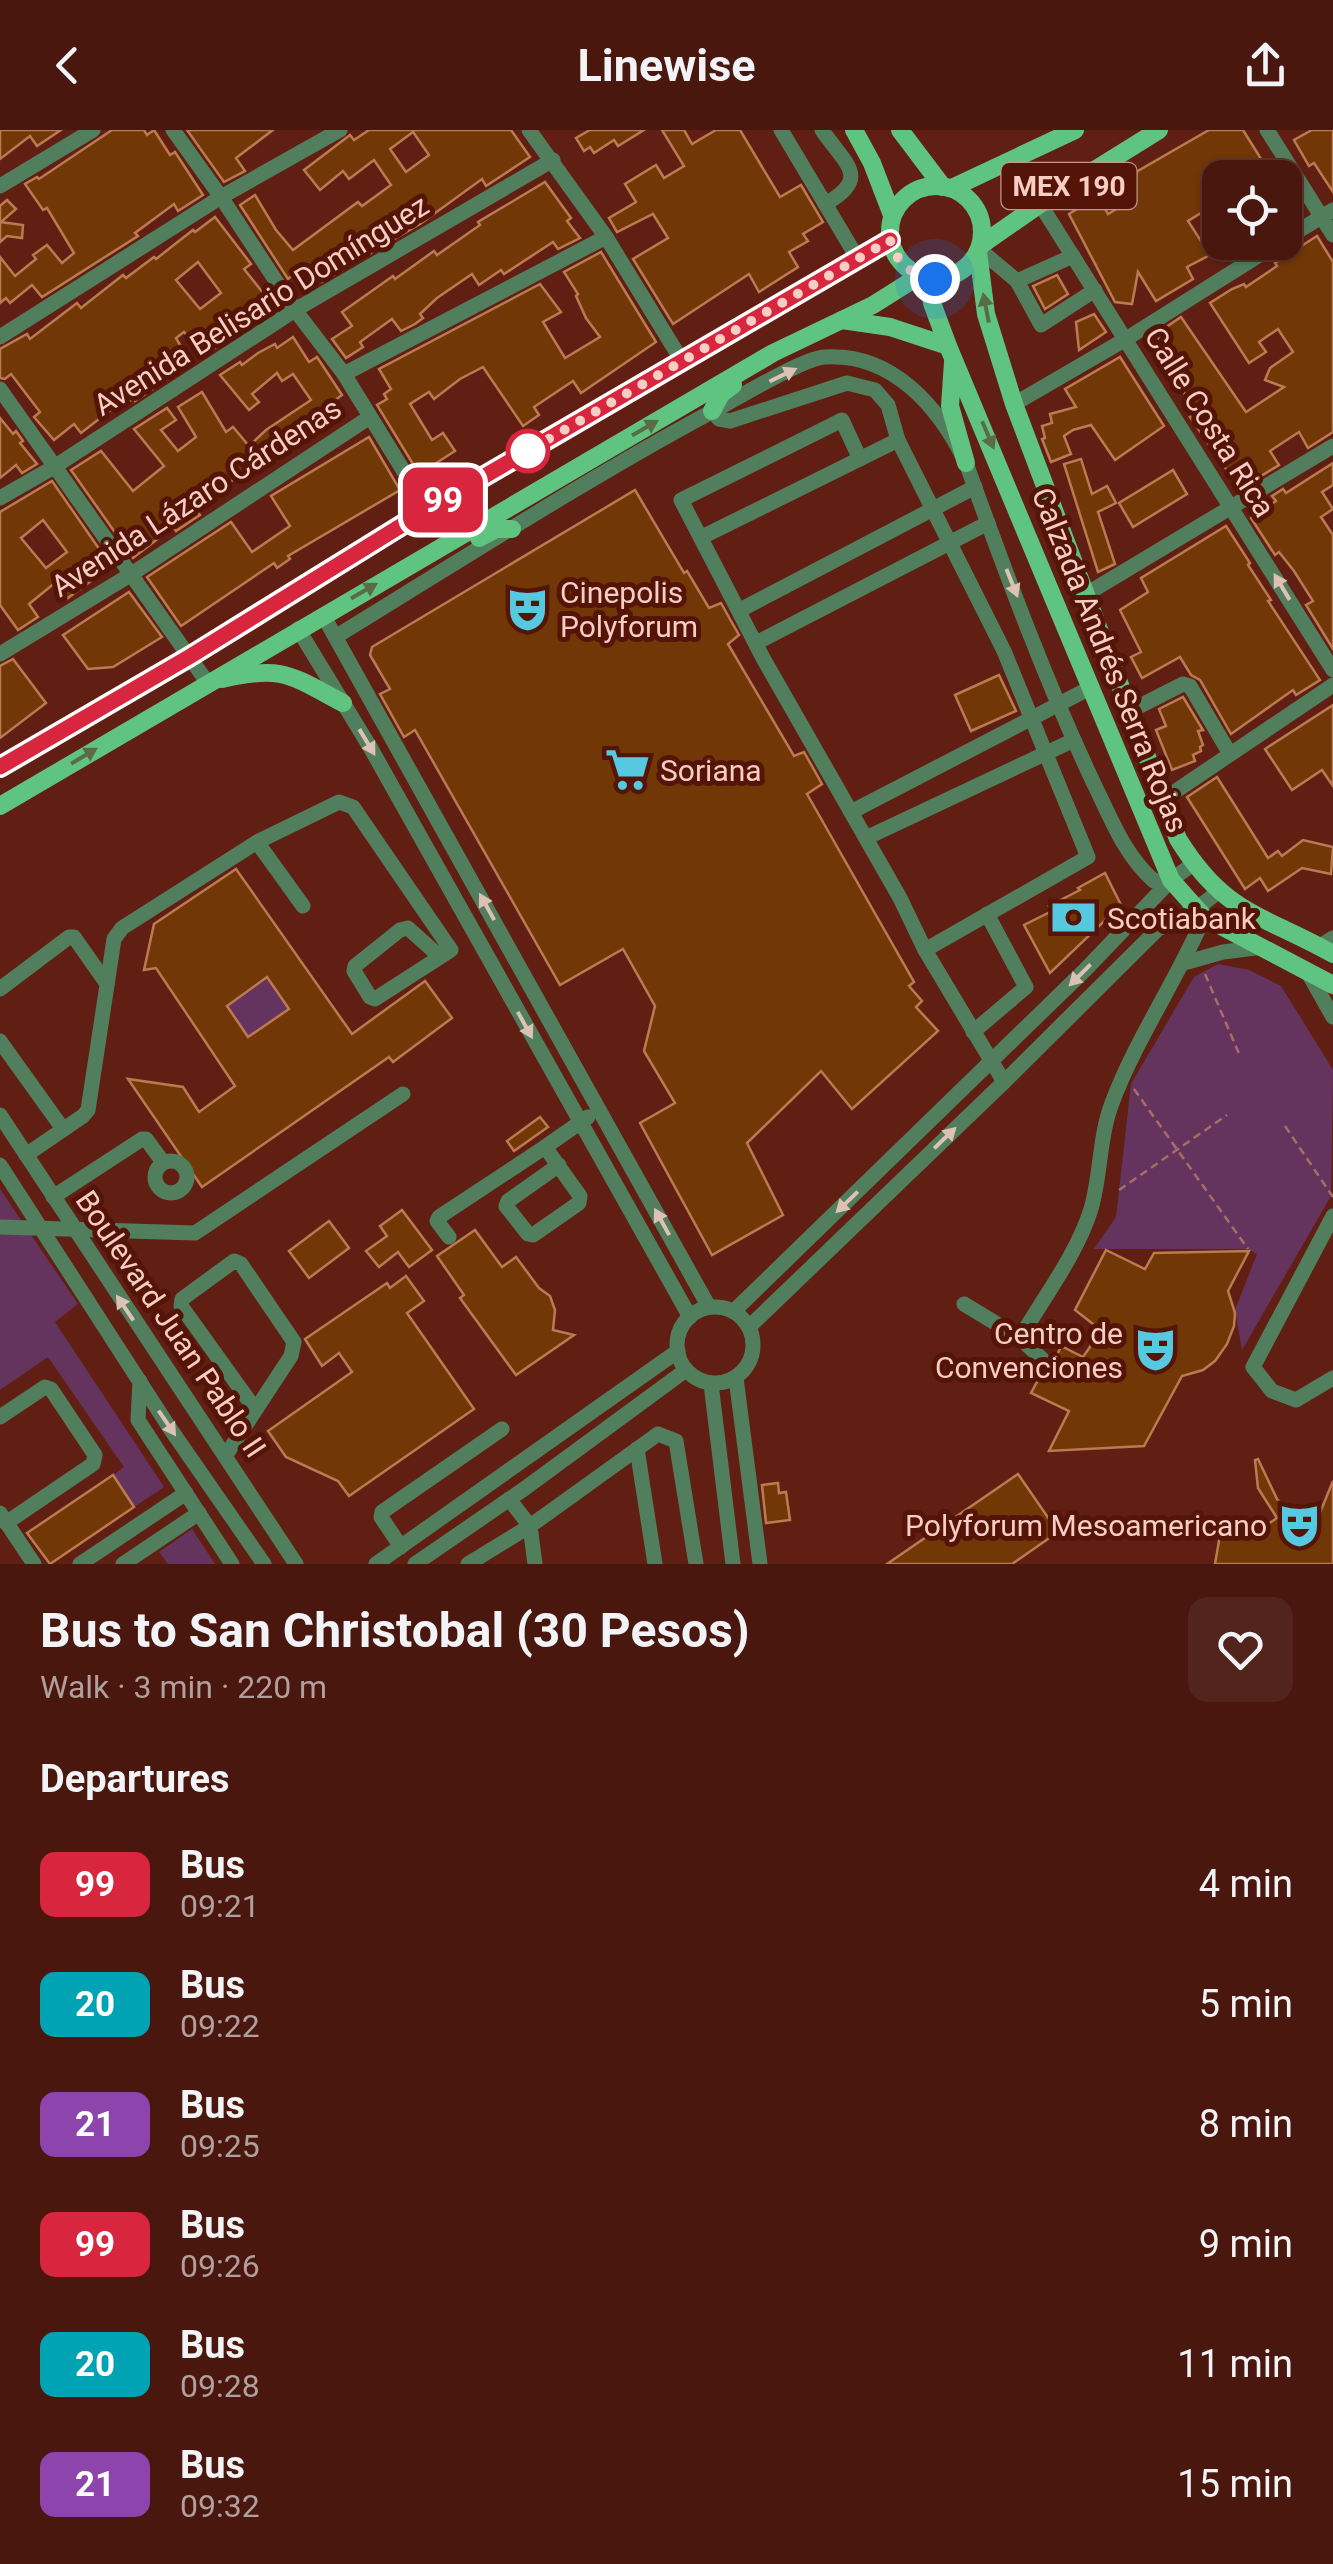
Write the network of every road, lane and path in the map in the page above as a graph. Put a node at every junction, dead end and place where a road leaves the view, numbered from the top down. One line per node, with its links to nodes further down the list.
1 (93, 130): 13 (street)
2 (172, 130): 15 (street)
3 (340, 130): 15 (street)
4 (530, 130): 12 (street)
5 (781, 130): 16 (street)
6 (822, 130): 16 (street)
7 (854, 130): 19 (main road)
8 (900, 130): 14 (main road)
9 (1075, 130): 14 (main road, MEX 190)
10 (1159, 130): 17 (main road, MEX 190)
11 (1267, 130): 18 (street)
12 (553, 160): 22 (street); 31 (street, Avenida Belisario Domínguez)
13 (0, 186)
14 (948, 188): 19 (main road, MEX 190); 24 (main road, MEX 190)
15 (221, 197): 31 (street); 33 (street)
16 (825, 204): 26 (street)
17 (1040, 204): 24 (main road, MEX 190); 25 (street, Calle Costa Rica)
18 (1327, 213): 20 (street); 21 (street)
19 (892, 215): 23 (main road)
20 (1302, 229)
21 (1333, 235)
22 (606, 238): 36 (street); 38 (street)
23 (890, 240): 26 (main road); 28 (main road)
24 (979, 249): 28 (main road, MEX 190); 29 (street); 40 (main road, Calzada Andrés Serra Rojas, one-way to 24)
25 (1073, 256): 29 (street); 30 (street, Calle Costa Rica)
26 (858, 259): 36 (main road)
27 (1253, 260): 34 (street)
28 (924, 277): 32 (main road, MEX 190); 35 (main road, Calzada Andrés Serra Rojas)
29 (1016, 281): 30 (street)
30 (1094, 290): 34 (street, Calle Costa Rica)
31 (295, 310): 38 (street); 47 (street, Avenida Belisario Domínguez)
32 (841, 320): 35 (main road); 37 (main road, MEX 190)
33 (0, 337)
34 (1126, 340): 40 (street); 50 (street, Calle Costa Rica)
35 (951, 351): 46 (main road); 71 (main road, Calzada Andrés Serra Rojas, one-way to 71)
36 (682, 362): 51 (main road)
37 (758, 362): 41 (main road); 56 (main road, MEX 190, one-way to 37)
38 (344, 374): 42 (street)
39 (0, 389): 47 (street)
40 (1014, 404): 59 (main road, Calzada Andrés Serra Rojas)
41 (712, 411): 43 (street); 46 (street, one-way to 46); 54 (street)
42 (370, 417): 51 (street); 58 (street, Avenida Lázaro Cárdenas)
43 (898, 440): 45 (street); 52 (street)
44 (1333, 446): 50 (street)
45 (860, 459): 55 (street); 55 (street)
46 (966, 463): 48 (street)
47 (54, 466): 49 (street, Avenida Belisario Domínguez); 58 (street)
48 (975, 487): 52 (street); 53 (street)
49 (0, 498)
50 (1233, 508): 59 (street); 67 (street, Calle Costa Rica, one-way to 50)
51 (428, 509): 66 (main road)
52 (933, 510): 57 (street); 60 (street)
53 (988, 523): 57 (street); 73 (street, one-way to 73)
54 (512, 529): 56 (main road); 63 (street)
55 (702, 537): 60 (street)
56 (446, 544): 61 (main road, MEX 190, one-way to 56)
57 (950, 544): 64 (street); 75 (street)
58 (130, 575): 65 (street, Avenida Lázaro Cárdenas); 66 (street)
59 (1088, 594): 68 (main road, Calzada Andrés Serra Rojas)
60 (740, 610): 64 (street)
61 (323, 615): 62 (main road, MEX 190); 63 (street)
62 (298, 628): 69 (main road, MEX 190); 72 (street)
63 (337, 636): 91 (street, one-way to 63)
64 (756, 643): 82 (street)
65 (0, 654)
66 (189, 657): 69 (street); 79 (main road)
67 (1333, 670)
68 (1117, 676): 71 (main road); 74 (main road, Calzada Andrés Serra Rojas)
69 (207, 682): 72 (main road); 81 (main road, MEX 190, one-way to 69)
70 (1333, 685): 78 (street)
71 (1090, 688): 73 (street); 86 (main road, Calzada Andrés Serra Rojas)
72 (343, 703): 92 (street, one-way to 92)
73 (1059, 703): 75 (street); 76 (street)
74 (1130, 711): 78 (street); 80 (main road, Calzada Andrés Serra Rojas)
75 (1032, 718): 77 (street); 82 (street)
76 (1074, 740): 77 (street); 86 (street)
77 (1047, 750): 83 (street); 90 (street)
78 (1230, 754): 80 (street)
79 (0, 767)
80 (1161, 801): 85 (main road, Calzada Andrés Serra Rojas)
81 (0, 806)
82 (851, 812): 83 (street)
83 (866, 838): 95 (street)
84 (257, 842): 88 (street); 96 (street); 99 (street)
85 (1194, 864): 86 (street); 87 (main road, Calzada Andrés Serra Rojas)
86 (1171, 880): 89 (main road, Calzada Andrés Serra Rojas); 106 (street, one-way to 106)
87 (1218, 892): 89 (street); 93 (main road, Calzada Andrés Serra Rojas)
88 (303, 906)
89 (1200, 913): 94 (main road, Calzada Andrés Serra Rojas); 97 (street); 107 (street)
90 (988, 914): 95 (street); 103 (street)
91 (503, 936): 92 (street); 110 (street)
92 (478, 942): 96 (street); 113 (street, one-way to 113)
93 (1329, 946)
94 (1266, 947): 97 (street); 98 (main road, Calzada Andrés Serra Rojas)
95 (925, 950): 103 (street)
96 (445, 953): 96 (street)
97 (1192, 960): 105 (path); 136 (street)
98 (1307, 971): 100 (main road, Calzada Andrés Serra Rojas); 102 (street)
99 (108, 984): 101 (street); 115 (street)
100 (1333, 985)
101 (0, 990)
102 (1333, 1016)
103 (973, 1032): 106 (street)
104 (0, 1041): 115 (street)
105 (1240, 1056)
106 (991, 1062): 107 (street); 133 (street, one-way to 133)
107 (1004, 1082): 135 (street, one-way to 107)
108 (1131, 1084): 117 (path)
109 (403, 1094): 128 (street)
110 (600, 1109): 113 (street); 132 (street, one-way to 110)
111 (0, 1115): 118 (street, Boulevard Juan Pablo II)
112 (1227, 1115): 117 (path)
113 (580, 1123): 116 (street); 134 (street)
114 (1285, 1126): 124 (path)
115 (63, 1129): 118 (street)
116 (545, 1147): 121 (street); 129 (street)
117 (1176, 1150): 122 (path); 130 (path)
118 (26, 1155): 123 (street, Boulevard Juan Pablo II)
119 (163, 1162): 123 (street)
120 (0, 1165): 127 (street, Boulevard Juan Pablo II)
121 (559, 1166): 121 (street)
122 (1119, 1190)
123 (53, 1198): 128 (street, Boulevard Juan Pablo II)
124 (1333, 1198)
125 (1333, 1216): 141 (street)
126 (0, 1226): 127 (street)
127 (40, 1226): 128 (street); 142 (street, Boulevard Juan Pablo II)
128 (74, 1230): 148 (street, Boulevard Juan Pablo II, one-way to 128)
129 (449, 1236)
130 (1248, 1249)
131 (964, 1304): 136 (street)
132 (709, 1307): 133 (street); 134 (street)
133 (734, 1312): 135 (street)
134 (690, 1317): 137 (street)
135 (749, 1326): 140 (street)
136 (1020, 1338): 138 (street)
137 (678, 1351): 139 (street); 156 (street)
138 (1043, 1360)
139 (686, 1370): 143 (street); 149 (street)
140 (736, 1378): 143 (street); 172 (street)
141 (1333, 1378)
142 (140, 1381): 150 (street); 162 (street, Boulevard Juan Pablo II, one-way to 162)
143 (710, 1384): 171 (street)
144 (255, 1409): 144 (street); 148 (street)
145 (0, 1417): 154 (street)
146 (502, 1430): 156 (street)
147 (637, 1449): 153 (street); 169 (street); 170 (street)
148 (226, 1455): 163 (street, Boulevard Juan Pablo II)
149 (524, 1489): 151 (street); 153 (street)
150 (186, 1493): 152 (street); 159 (street)
151 (509, 1499): 155 (street); 165 (street)
152 (198, 1513): 160 (street); 161 (street)
153 (546, 1515): 155 (street)
154 (3, 1518): 158 (street)
155 (530, 1526): 157 (street); 168 (street)
156 (400, 1547): 164 (street)
157 (496, 1547): 166 (street); 167 (street)
158 (34, 1564)
159 (80, 1564)
160 (123, 1564)
161 (232, 1564)
162 (264, 1564)
163 (296, 1564)
164 (376, 1564)
165 (415, 1564)
166 (468, 1564)
167 (498, 1564)
168 (536, 1564)
169 (655, 1564)
170 (696, 1564)
171 (734, 1564)
172 (760, 1564)

